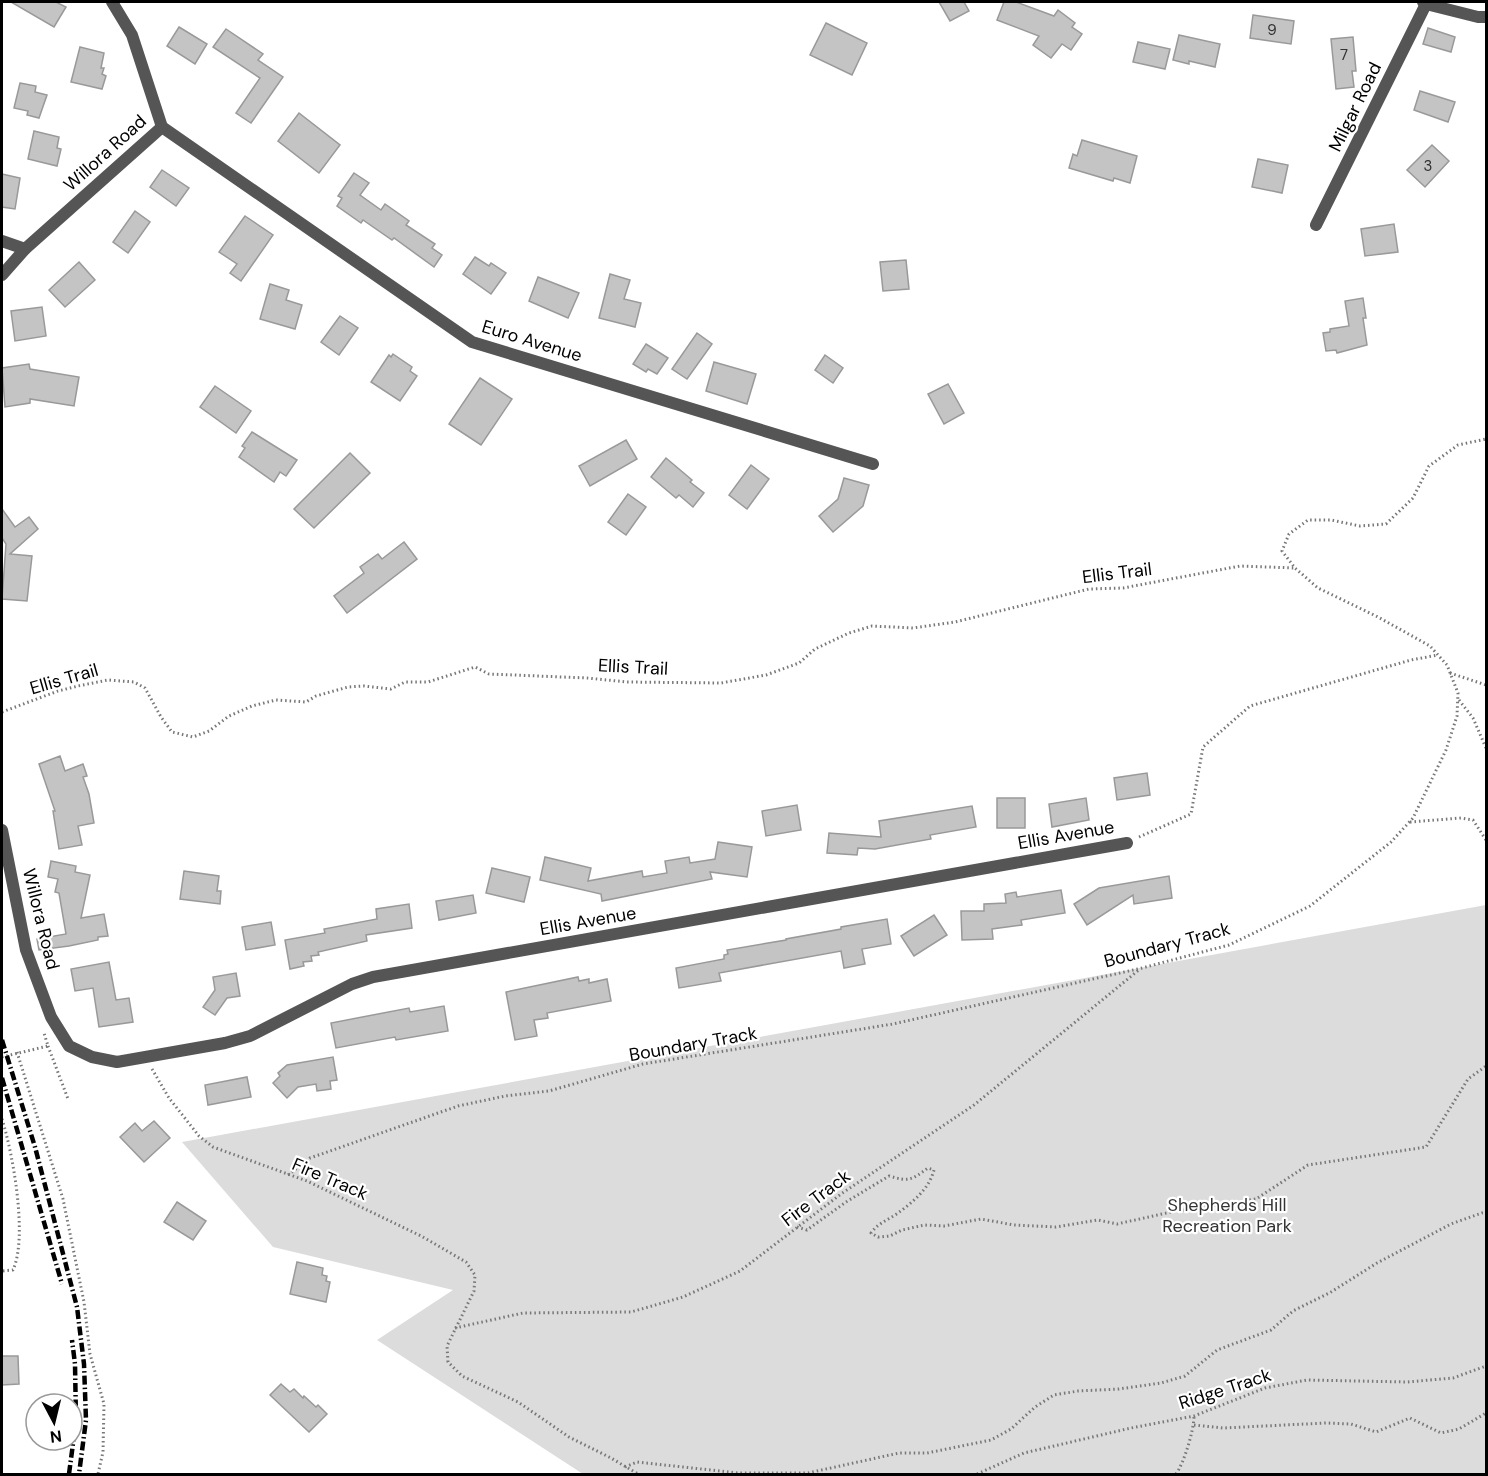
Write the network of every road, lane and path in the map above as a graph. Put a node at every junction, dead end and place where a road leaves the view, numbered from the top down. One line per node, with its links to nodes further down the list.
1 (112, 2): 4 (street, Willora Road)
2 (1425, 3): 3 (street); 5 (street, Milgar Road)
3 (1486, 17)
4 (162, 127): 7 (street, Willora Road); 10 (street, Euro Avenue)
5 (1316, 225)
6 (2, 241): 7 (street)
7 (25, 249): 8 (street, Willora Road)
8 (2, 275)
9 (1486, 439): 11 (path, Boundary Track)
10 (873, 464)
11 (1295, 568): 12 (path, Boundary Track); 16 (path, Ellis Trail)
12 (1438, 655): 13 (path, Boundary Track); 21 (path)
13 (1450, 673): 14 (path); 15 (path, Boundary Track)
14 (1486, 685)
15 (1458, 698): 17 (path); 18 (path, Boundary Track)
16 (2, 712)
17 (1486, 748)
18 (1410, 822): 20 (path); 22 (path, Boundary Track)
19 (2, 830): 23 (street, Willora Road)
20 (1486, 840)
21 (1126, 843): 28 (street, Ellis Avenue)
22 (1142, 968): 32 (path, Boundary Track); 34 (path, Fire Track)
23 (51, 1017): 24 (path); 25 (street, Willora Road)
24 (48, 1046): 26 (path); 30 (path)
25 (69, 1046): 28 (street, Ellis Avenue)
26 (17, 1052): 27 (path); 42 (path)
27 (2, 1057)
28 (150, 1057): 32 (path, Fire Track)
29 (1486, 1066): 34 (path)
30 (68, 1099)
31 (2, 1119): 35 (path)
32 (288, 1175): 36 (path, Fire Track)
33 (1486, 1213): 41 (path)
34 (797, 1227): 36 (path, Fire Track)
35 (2, 1271)
36 (455, 1328): 41 (path, Fire Track)
37 (1486, 1366): 39 (path, Ridge Track)
38 (1486, 1413): 40 (path)
39 (1194, 1416): 40 (path); 44 (path, Ridge Track)
40 (1194, 1425): 45 (path)
41 (625, 1467): 43 (path, Fire Track)
42 (98, 1474)
43 (638, 1474)
44 (977, 1474)
45 (1176, 1474)

